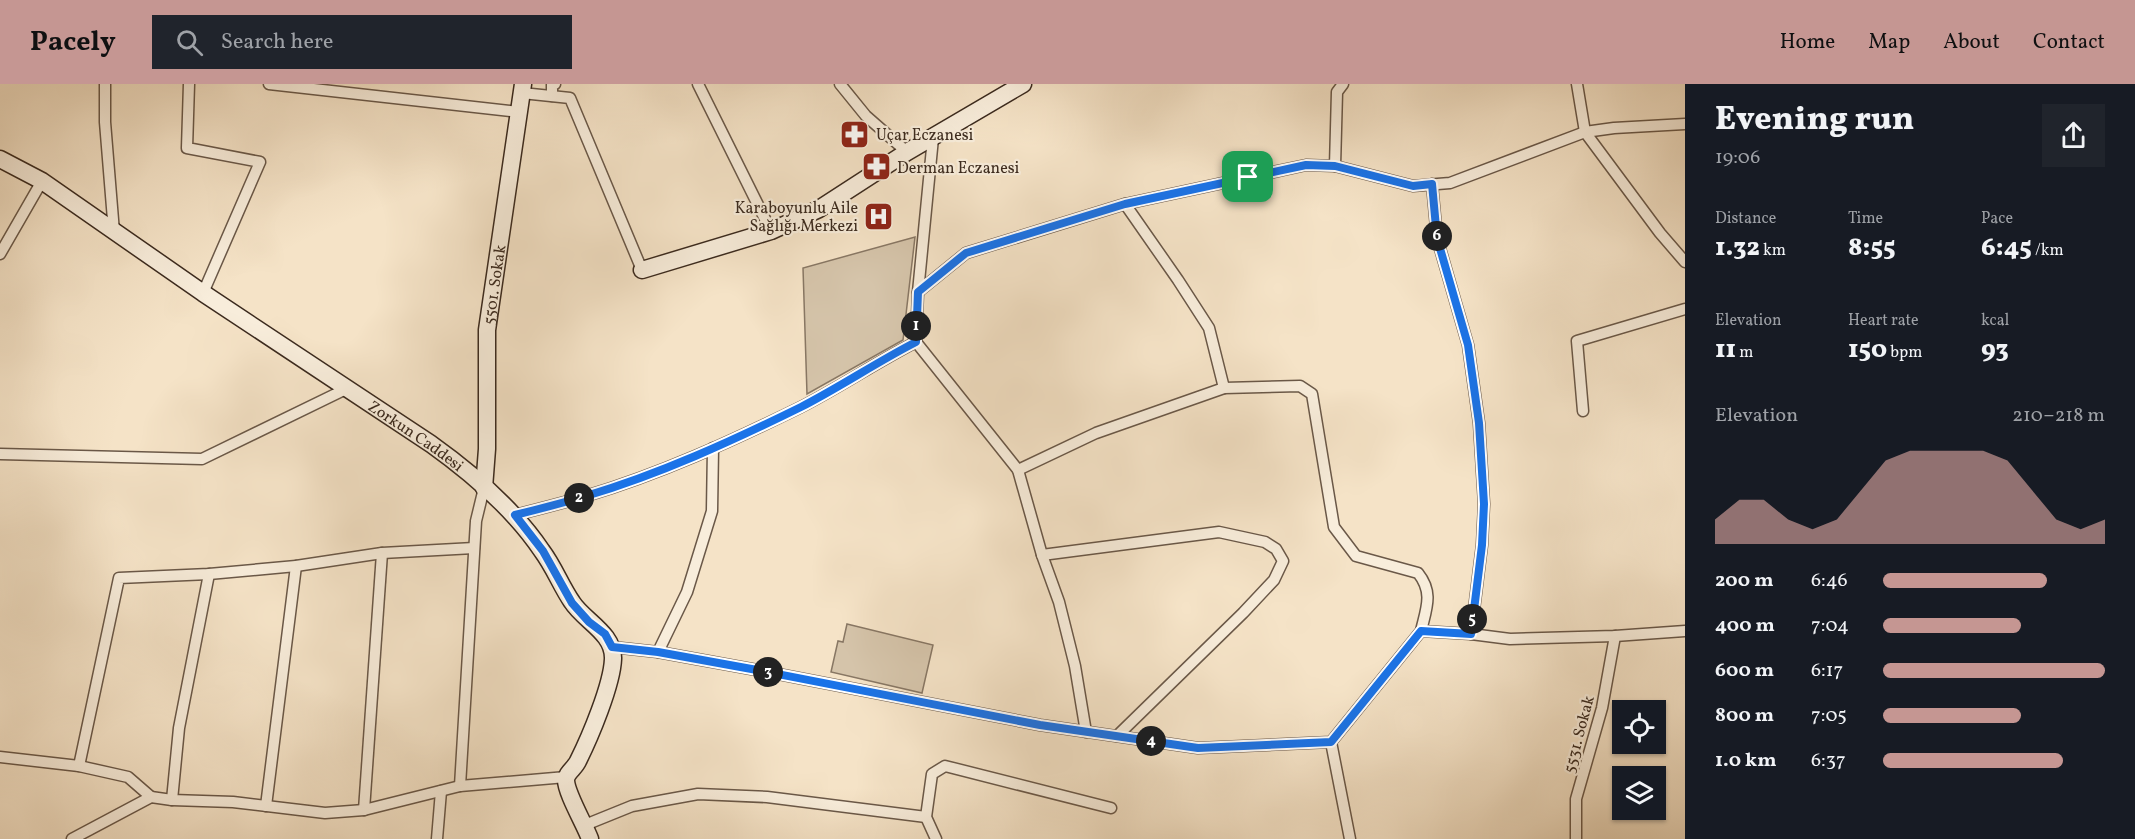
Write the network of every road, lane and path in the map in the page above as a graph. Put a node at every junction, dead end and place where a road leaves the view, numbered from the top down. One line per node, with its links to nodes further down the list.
1 (105, 84): 24 (street)
2 (189, 84): 29 (street)
3 (272, 84): 10 (street)
4 (555, 84): 12 (street)
5 (698, 84): 23 (street)
6 (840, 84): 17 (street)
7 (1023, 84): 16 (street)
8 (1343, 84): 19 (street)
9 (1577, 84): 15 (street)
10 (354, 87): 13 (street)
11 (522, 88): 12 (street); 13 (street, 5501. Sokak)
12 (552, 96): 27 (street)
13 (519, 112): 38 (street, 5501. Sokak)
14 (1685, 124): 15 (street)
15 (1586, 132): 21 (street); 26 (street)
16 (933, 138): 17 (street); 28 (street)
17 (907, 152): 23 (street)
18 (0, 159): 20 (street, Zorkun Caddesi)
19 (1335, 166): 21 (street); 22 (street)
20 (42, 181): 24 (street, Zorkun Caddesi); 25 (street)
21 (1432, 184): 47 (street)
22 (1125, 204): 28 (street); 32 (street)
23 (771, 231): 27 (street)
24 (114, 232): 29 (street, Zorkun Caddesi)
25 (0, 254)
26 (1685, 262)
27 (642, 270)
28 (918, 292): 31 (street)
29 (203, 293): 33 (street, Zorkun Caddesi)
30 (1685, 309): 34 (street)
31 (916, 342): 35 (street); 37 (street)
32 (1224, 388): 37 (street); 45 (street)
33 (346, 389): 36 (street); 38 (street, Zorkun Caddesi)
34 (1583, 411)
35 (713, 448): 39 (street); 50 (street)
36 (0, 454)
37 (1018, 470): 42 (street)
38 (484, 488): 39 (street, Zorkun Caddesi); 40 (street)
39 (515, 515): 49 (street, Zorkun Caddesi)
40 (474, 548): 41 (street); 57 (street)
41 (382, 553): 43 (street); 63 (street)
42 (1042, 555): 51 (street); 52 (street)
43 (296, 566): 44 (street); 61 (street)
44 (210, 574): 55 (street); 60 (street)
45 (1421, 631): 47 (street); 53 (street)
46 (1685, 631): 48 (street)
47 (1471, 634): 48 (street)
48 (1615, 636): 70 (street, 5531. Sokak)
49 (612, 647): 50 (street); 56 (street)
50 (658, 652): 51 (street)
51 (1086, 732): 52 (street)
52 (1117, 736): 53 (street)
53 (1331, 742): 69 (street)
54 (0, 757): 55 (street)
55 (79, 766): 59 (street)
56 (566, 777): 57 (street); 65 (street)
57 (460, 786): 58 (street)
58 (441, 791): 63 (street); 67 (street)
59 (151, 797): 60 (street); 66 (street)
60 (172, 800): 61 (street)
61 (266, 806): 63 (street)
62 (1111, 808): 64 (street)
63 (364, 810)
64 (926, 817): 65 (street); 68 (street)
65 (588, 832)
66 (72, 839)
67 (437, 839)
68 (936, 839)
69 (1350, 839)
70 (1576, 839)

